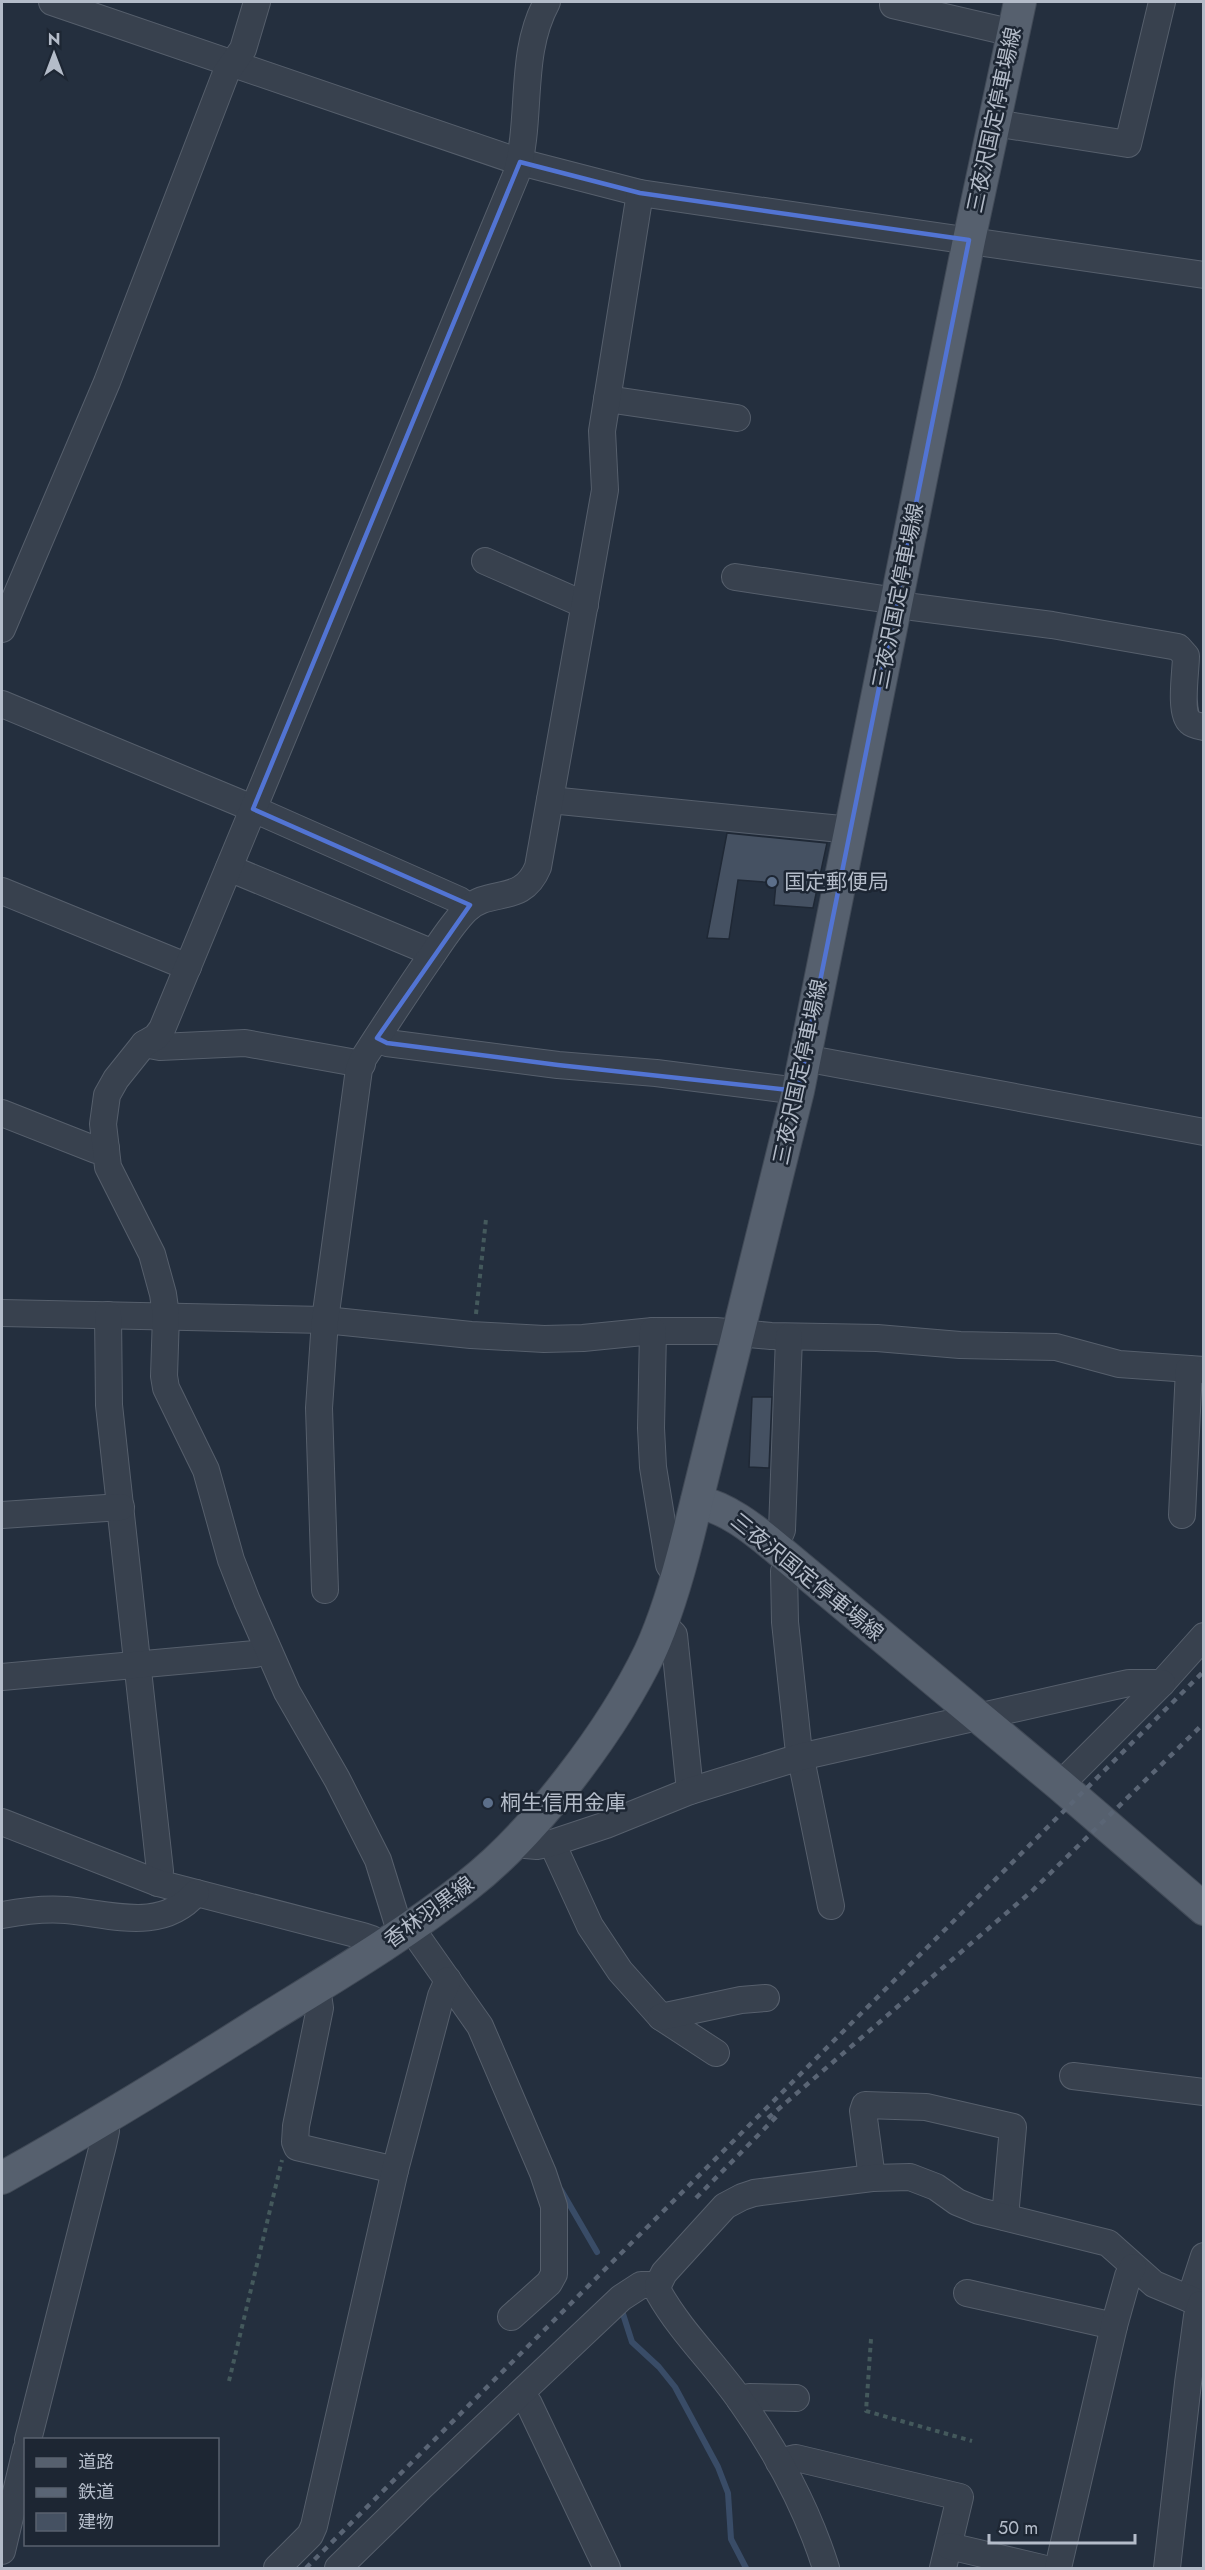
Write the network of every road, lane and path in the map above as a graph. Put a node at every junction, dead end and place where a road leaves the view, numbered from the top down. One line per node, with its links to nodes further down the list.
1 (52, 2): 8 (street)
2 (256, 2): 8 (street)
3 (547, 2): 10 (street)
4 (1020, 2): 7 (main road, 三夜沢国定停車場線)
5 (1162, 2): 9 (street)
6 (892, 5): 7 (street)
7 (1013, 33): 9 (main road, 三夜沢国定停車場線)
8 (234, 63): 10 (street); 20 (street)
9 (994, 123): 12 (main road, 三夜沢国定停車場線)
10 (520, 162): 11 (street); 24 (street)
11 (640, 192): 12 (street); 14 (street)
12 (969, 240): 13 (street); 18 (main road, 三夜沢国定停車場線)
13 (1203, 270)
14 (607, 399): 15 (street); 19 (street)
15 (737, 418)
16 (485, 561): 19 (street)
17 (735, 577): 18 (street)
18 (897, 601): 22 (street); 25 (main road, 三夜沢国定停車場線)
19 (585, 605): 23 (street)
20 (2, 628)
21 (2, 704): 24 (street)
22 (1203, 727)
23 (550, 800): 25 (street); 28 (street)
24 (253, 809): 26 (street); 28 (street)
25 (850, 830): 33 (main road, 三夜沢国定停車場線)
26 (229, 868): 29 (street); 30 (street)
27 (2, 891): 30 (street)
28 (470, 907): 29 (street)
29 (434, 953): 31 (street)
30 (188, 967): 32 (street)
31 (377, 1038): 34 (street); 35 (street)
32 (144, 1044): 34 (street); 38 (street)
33 (804, 1058): 35 (main road, 三夜沢国定停車場線); 37 (street)
34 (362, 1064): 43 (street)
35 (798, 1091): 46 (main road, 三夜沢国定停車場線)
36 (2, 1113): 38 (street)
37 (1203, 1132)
38 (106, 1148): 42 (street)
39 (486, 1219): 45 (path)
40 (2, 1313): 41 (street)
41 (108, 1315): 42 (street); 50 (street)
42 (166, 1315): 43 (street); 58 (street)
43 (325, 1320): 45 (street); 55 (street)
44 (653, 1331): 45 (street); 46 (street); 54 (street)
45 (471, 1335)
46 (739, 1335): 47 (street); 49 (main road, 三夜沢国定停車場線)
47 (789, 1336): 48 (street); 53 (street)
48 (1196, 1370): 52 (street)
49 (697, 1501): 53 (main road, 三夜沢国定停車場線); 54 (main road, 香林羽黒線)
50 (122, 1507): 51 (street); 59 (street)
51 (2, 1515)
52 (1182, 1515)
53 (783, 1553): 62 (main road, 三夜沢国定停車場線); 63 (street)
54 (678, 1577): 56 (main road, 香林羽黒線)
55 (325, 1590)
56 (662, 1623): 65 (street); 68 (main road, 香林羽黒線)
57 (1203, 1636): 61 (street)
58 (268, 1650): 59 (street); 74 (street)
59 (138, 1665): 60 (street); 69 (street)
60 (2, 1677)
61 (1162, 1683): 62 (street); 64 (street)
62 (978, 1716): 63 (street); 64 (main road, 三夜沢国定停車場線)
63 (801, 1757): 65 (street); 71 (street)
64 (1060, 1785): 72 (main road, 三夜沢国定停車場線)
65 (690, 1791): 67 (street)
66 (2, 1822): 69 (street)
67 (552, 1843): 68 (street); 78 (street)
68 (514, 1844): 74 (main road, 香林羽黒線)
69 (159, 1883): 70 (street)
70 (196, 1893): 73 (street); 74 (street)
71 (831, 1906)
72 (1203, 1909)
73 (2, 1916)
74 (397, 1936): 75 (street); 76 (main road, 香林羽黒線)
75 (448, 1980): 84 (street); 93 (street)
76 (317, 1988): 82 (main road, 香林羽黒線); 83 (street)
77 (766, 1998): 78 (street)
78 (661, 2017): 79 (street)
79 (716, 2053)
80 (1073, 2076): 81 (street)
81 (1203, 2092)
82 (103, 2121): 85 (main road, 香林羽黒線); 101 (street)
83 (296, 2134): 84 (street); 96 (path)
84 (395, 2170): 107 (street)
85 (2, 2178)
86 (872, 2178): 87 (street); 87 (street); 90 (street)
87 (1005, 2217): 89 (street)
88 (1203, 2256): 92 (street)
89 (1133, 2267): 92 (street); 94 (street)
90 (658, 2285): 97 (street); 99 (street)
91 (967, 2293): 94 (street)
92 (1198, 2303): 100 (street)
93 (511, 2317)
94 (1114, 2326): 112 (street)
95 (871, 2338): 102 (path)
96 (229, 2381)
97 (521, 2393): 108 (street); 109 (street)
98 (796, 2398): 99 (street)
99 (740, 2400): 104 (street)
100 (1194, 2408): 113 (street)
101 (28, 2438)
102 (972, 2441)
103 (24, 2458): 105 (street)
104 (779, 2462): 106 (street); 110 (street)
105 (2, 2551)
106 (946, 2557): 111 (street)
107 (277, 2568)
108 (338, 2568)
109 (607, 2568)
110 (825, 2568)
111 (1042, 2568)
112 (1058, 2568)
113 (1167, 2568)

